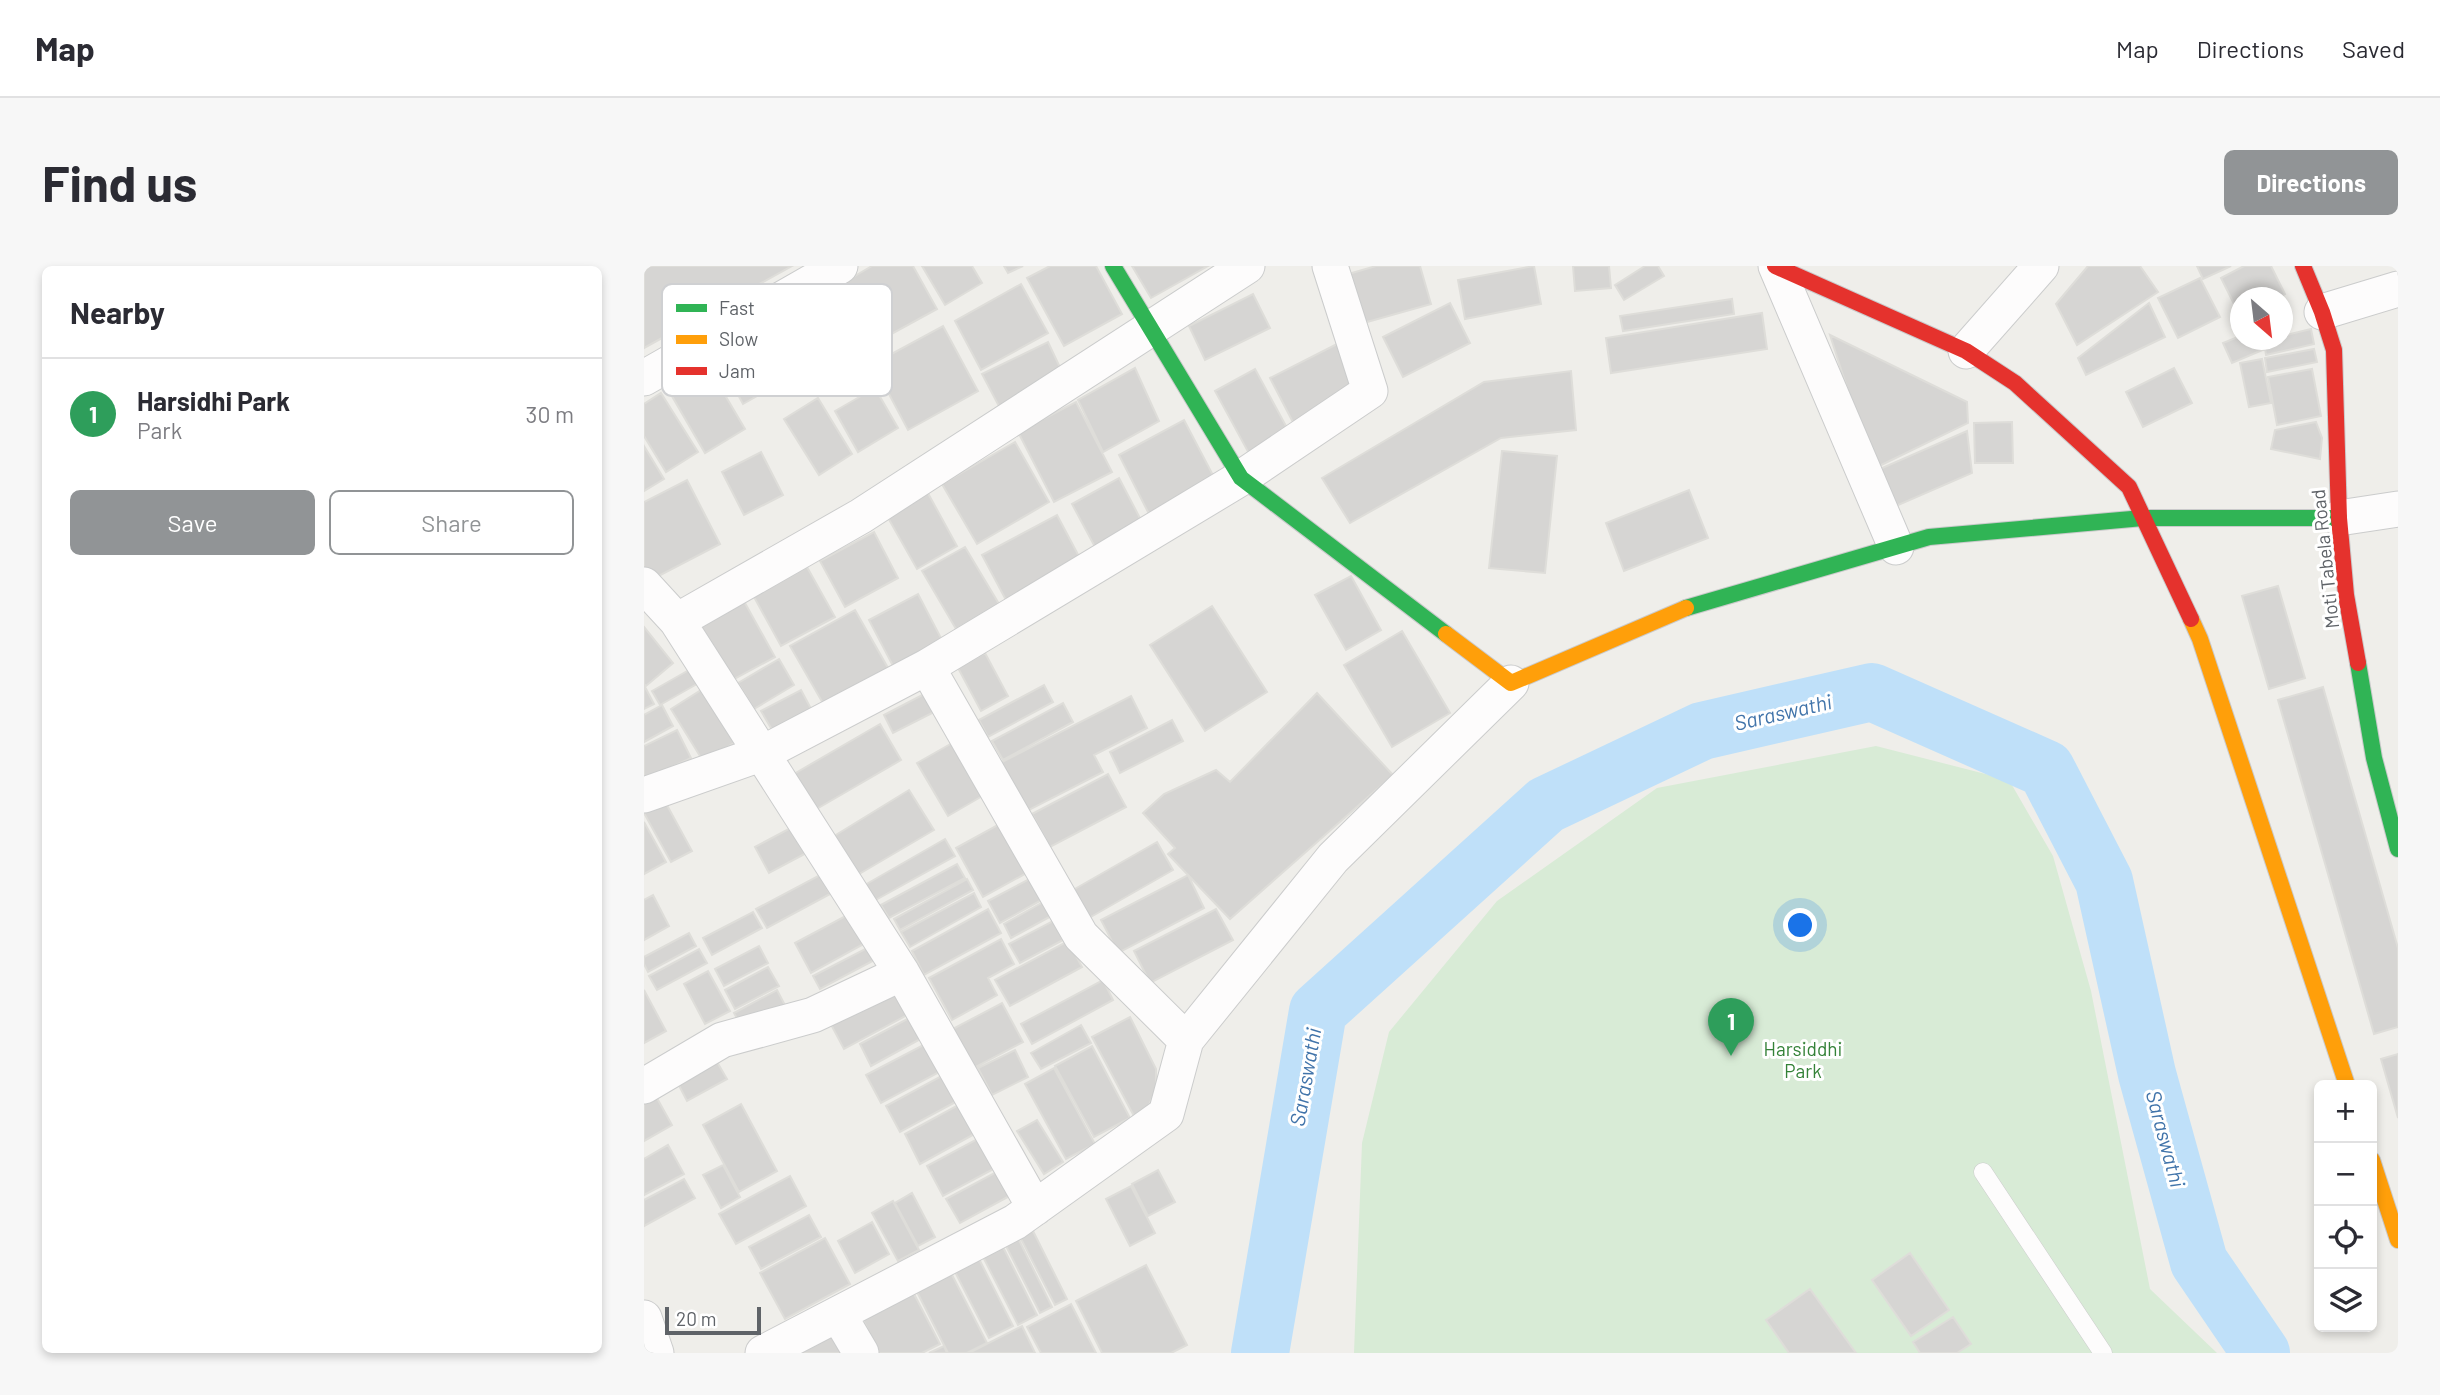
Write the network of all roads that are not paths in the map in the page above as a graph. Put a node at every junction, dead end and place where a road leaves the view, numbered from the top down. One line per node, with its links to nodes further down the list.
1 (840, 266): 8 (street)
2 (1113, 266): 11 (main road)
3 (1247, 266): 11 (street)
4 (1330, 266): 15 (street)
5 (1775, 266): 12 (main road); 19 (street)
6 (2041, 266): 12 (street)
7 (2303, 266): 10 (main road, Moti Tabela Road)
8 (808, 284)
9 (2398, 289): 10 (street)
10 (2322, 312): 18 (main road, Moti Tabela Road)
11 (1149, 328): 15 (main road); 21 (street)
12 (1966, 351): 17 (main road)
13 (662, 368): 14 (street)
14 (644, 378)
15 (1241, 478): 22 (street); 23 (main road)
16 (2398, 509): 18 (street)
17 (2143, 518): 18 (main road); 19 (main road); 29 (main road)
18 (2339, 518): 26 (main road, Moti Tabela Road)
19 (1896, 547): 23 (main road)
20 (644, 585): 21 (street)
21 (677, 621): 24 (street)
22 (927, 667): 24 (street); 28 (street)
23 (1511, 683): 28 (street)
24 (763, 753): 25 (street); 27 (street)
25 (644, 795)
26 (2398, 849)
27 (902, 973): 30 (street); 33 (street)
28 (1186, 1040): 33 (street)
29 (2345, 1080)
30 (644, 1086)
31 (1983, 1172): 40 (lane)
32 (2377, 1175): 34 (main road)
33 (1035, 1208): 35 (street)
34 (2398, 1240)
35 (838, 1314): 38 (street); 39 (street)
36 (644, 1318): 37 (street)
37 (656, 1353)
38 (762, 1353)
39 (861, 1353)
40 (2103, 1353)

